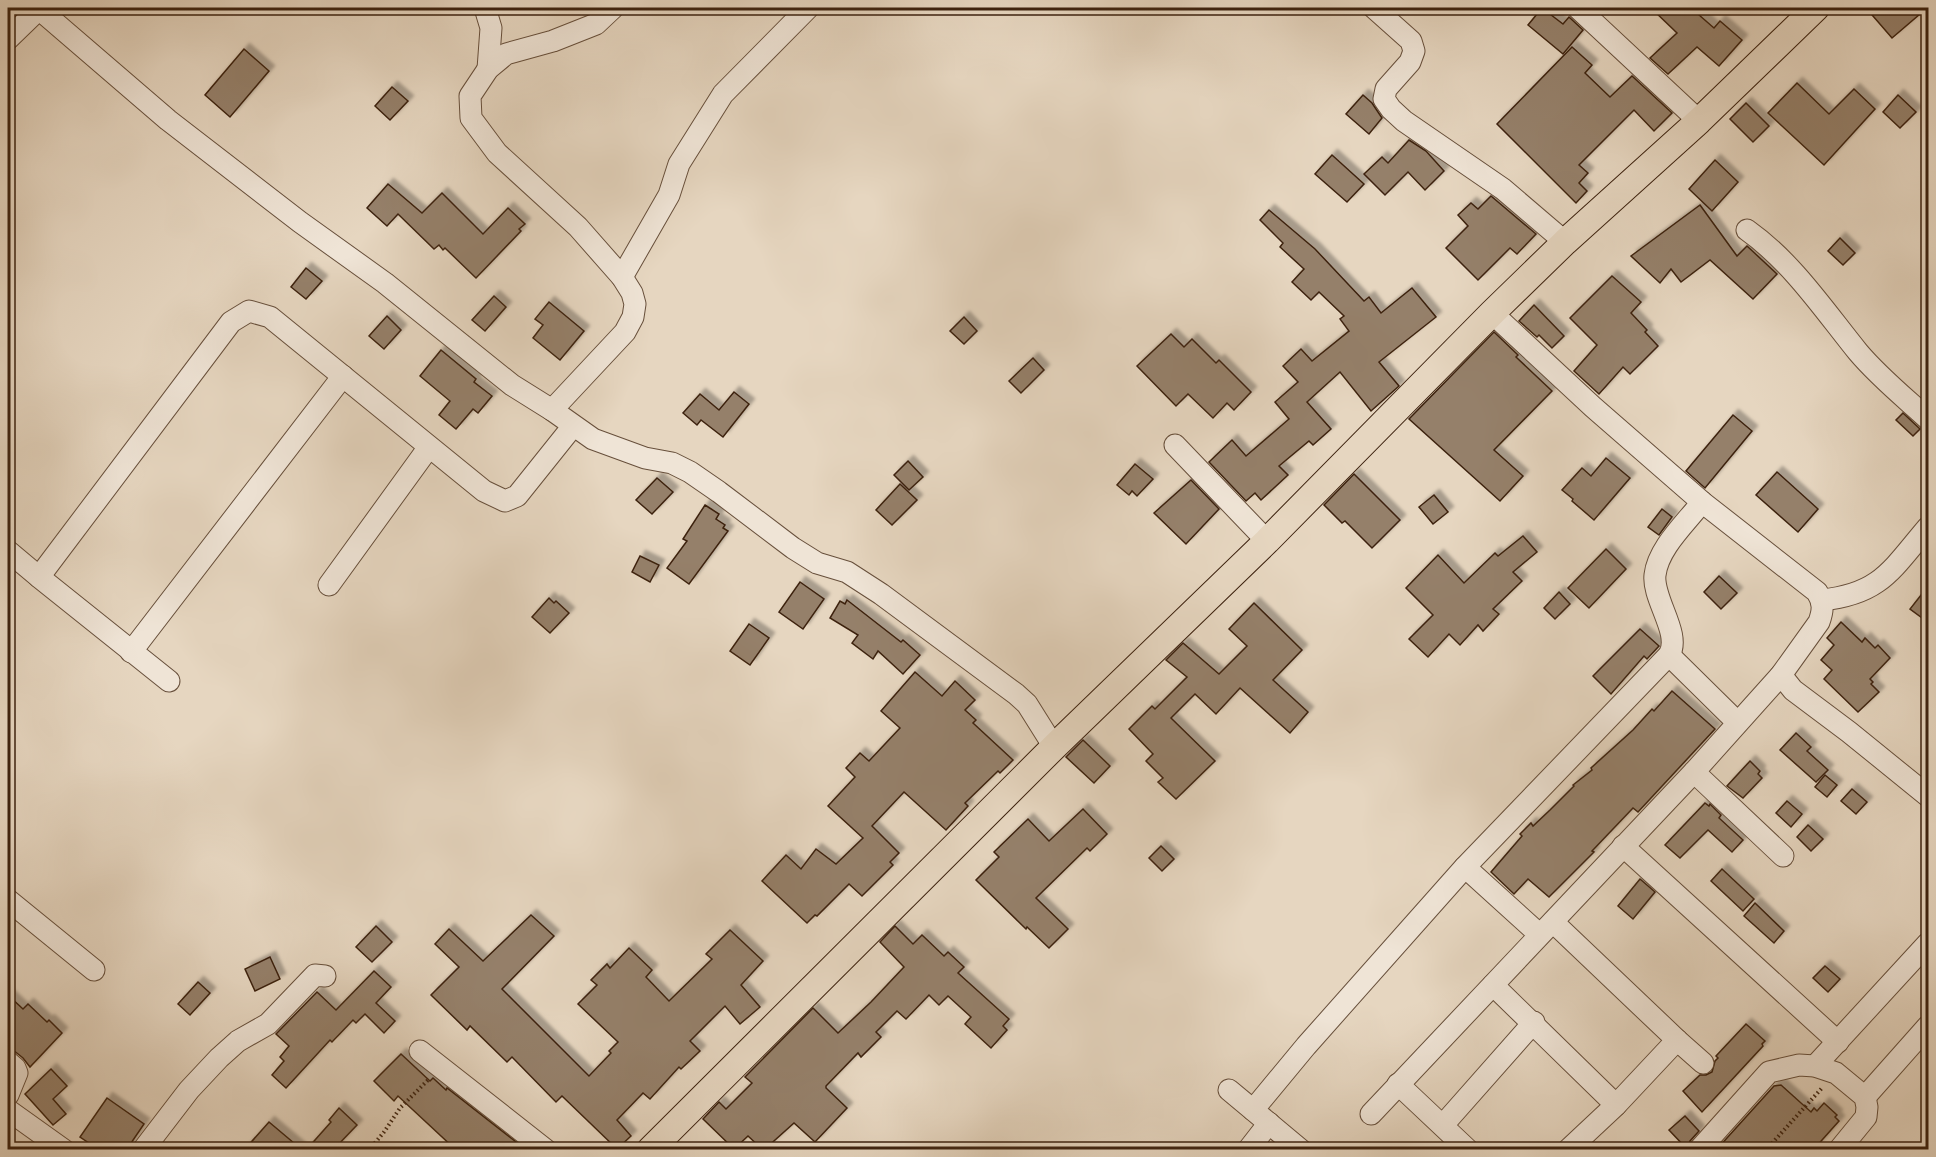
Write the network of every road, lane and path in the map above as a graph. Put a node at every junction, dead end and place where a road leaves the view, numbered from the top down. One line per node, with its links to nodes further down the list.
1 (38, 8): 8 (street); 16 (street)
2 (485, 8): 9 (street)
3 (613, 8): 9 (street)
4 (808, 8): 13 (street)
5 (1374, 8): 12 (street)
6 (1578, 8): 10 (street)
7 (1816, 8): 10 (main road)
8 (8, 39)
9 (488, 69): 13 (street)
10 (1699, 121): 12 (main road)
11 (1747, 230): 17 (street)
12 (1565, 242): 14 (main road)
13 (622, 277): 16 (street)
14 (1492, 313): 21 (street); 23 (main road)
15 (344, 376): 20 (street); 25 (street); 28 (street)
16 (552, 410): 18 (street)
17 (1929, 419)
18 (573, 426): 20 (street); 33 (street)
19 (1175, 445): 23 (street)
20 (429, 447): 26 (street)
21 (1702, 502): 27 (street); 29 (street)
22 (1929, 527): 27 (street)
23 (1267, 541): 33 (main road)
24 (8, 551): 25 (street)
25 (39, 577): 28 (street)
26 (329, 585)
27 (1822, 600): 30 (street)
28 (132, 652): 31 (street)
29 (1669, 655): 32 (street); 38 (street)
30 (1781, 675): 32 (street); 35 (street)
31 (169, 681)
32 (1737, 723): 34 (street)
33 (1054, 747): 69 (main road)
34 (1694, 772): 36 (street); 37 (street)
35 (1929, 796)
36 (1623, 846): 40 (street); 48 (street)
37 (1783, 856)
38 (1465, 867): 40 (street); 61 (street)
39 (8, 900): 42 (street)
40 (1546, 928): 44 (street); 47 (street)
41 (1929, 943): 48 (street)
42 (94, 970)
43 (325, 976): 66 (street)
44 (1493, 985): 45 (street); 55 (street)
45 (1534, 1022): 59 (street); 64 (street)
46 (1929, 1026): 58 (street)
47 (1677, 1040): 51 (street); 59 (street)
48 (1838, 1042): 52 (street)
49 (420, 1051): 53 (street)
50 (8, 1062): 57 (street)
51 (1703, 1063)
52 (1815, 1066): 54 (street); 74 (street)
53 (440, 1068): 67 (path); 68 (street)
54 (1836, 1072): 58 (street); 75 (path)
55 (1398, 1084): 62 (street); 64 (street)
56 (1229, 1090): 61 (street)
57 (8, 1095)
58 (1865, 1098): 76 (street)
59 (1616, 1105): 73 (street)
60 (8, 1110): 65 (street)
61 (1253, 1110): 63 (street)
62 (1371, 1114)
63 (1269, 1123): 70 (street); 71 (street)
64 (1443, 1125): 72 (street)
65 (64, 1149)
66 (143, 1149)
67 (369, 1149)
68 (546, 1149)
69 (650, 1149)
70 (1248, 1149)
71 (1301, 1149)
72 (1468, 1149)
73 (1568, 1149)
74 (1699, 1149)
75 (1766, 1149)
76 (1839, 1149)

